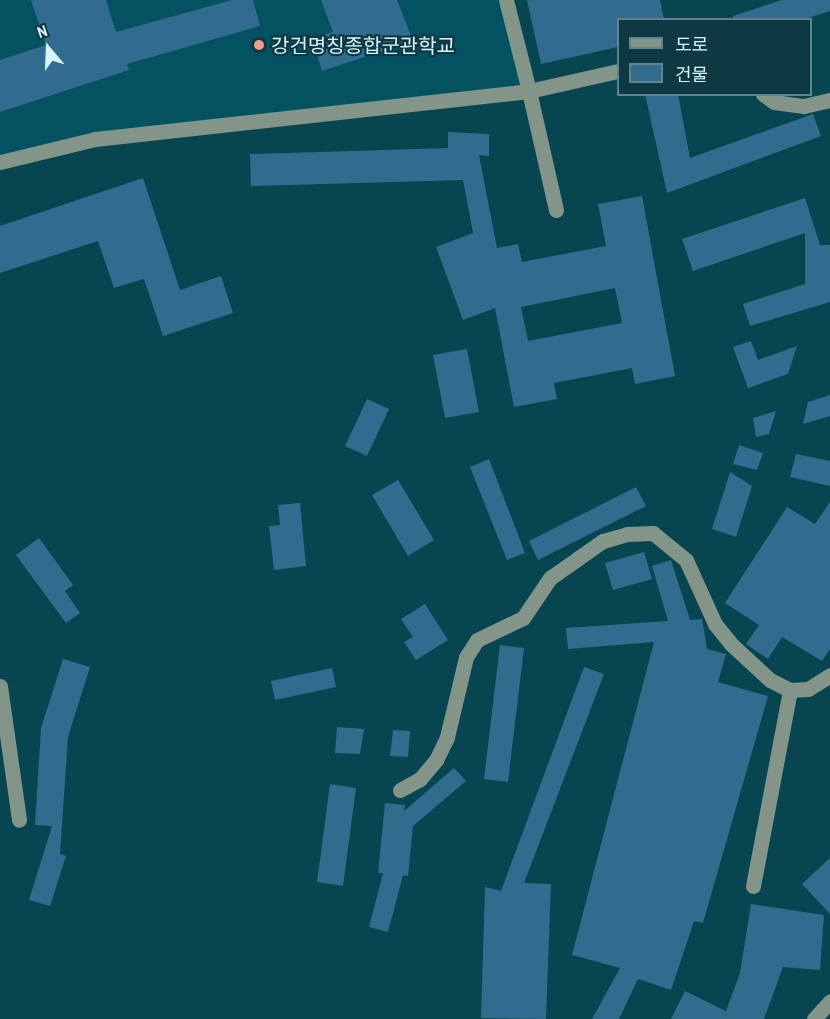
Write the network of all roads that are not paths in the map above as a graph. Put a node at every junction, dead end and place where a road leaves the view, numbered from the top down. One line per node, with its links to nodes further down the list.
1 (506, 0): 3 (street)
2 (617, 71): 3 (street)
3 (529, 91): 6 (street); 7 (street)
4 (766, 96): 5 (street)
5 (830, 100)
6 (0, 162)
7 (556, 210)
8 (830, 675): 10 (street)
9 (0, 686): 12 (street)
10 (790, 690): 11 (street); 13 (street)
11 (400, 790)
12 (19, 820)
13 (753, 886)
14 (830, 1001): 15 (street)
15 (814, 1019)

